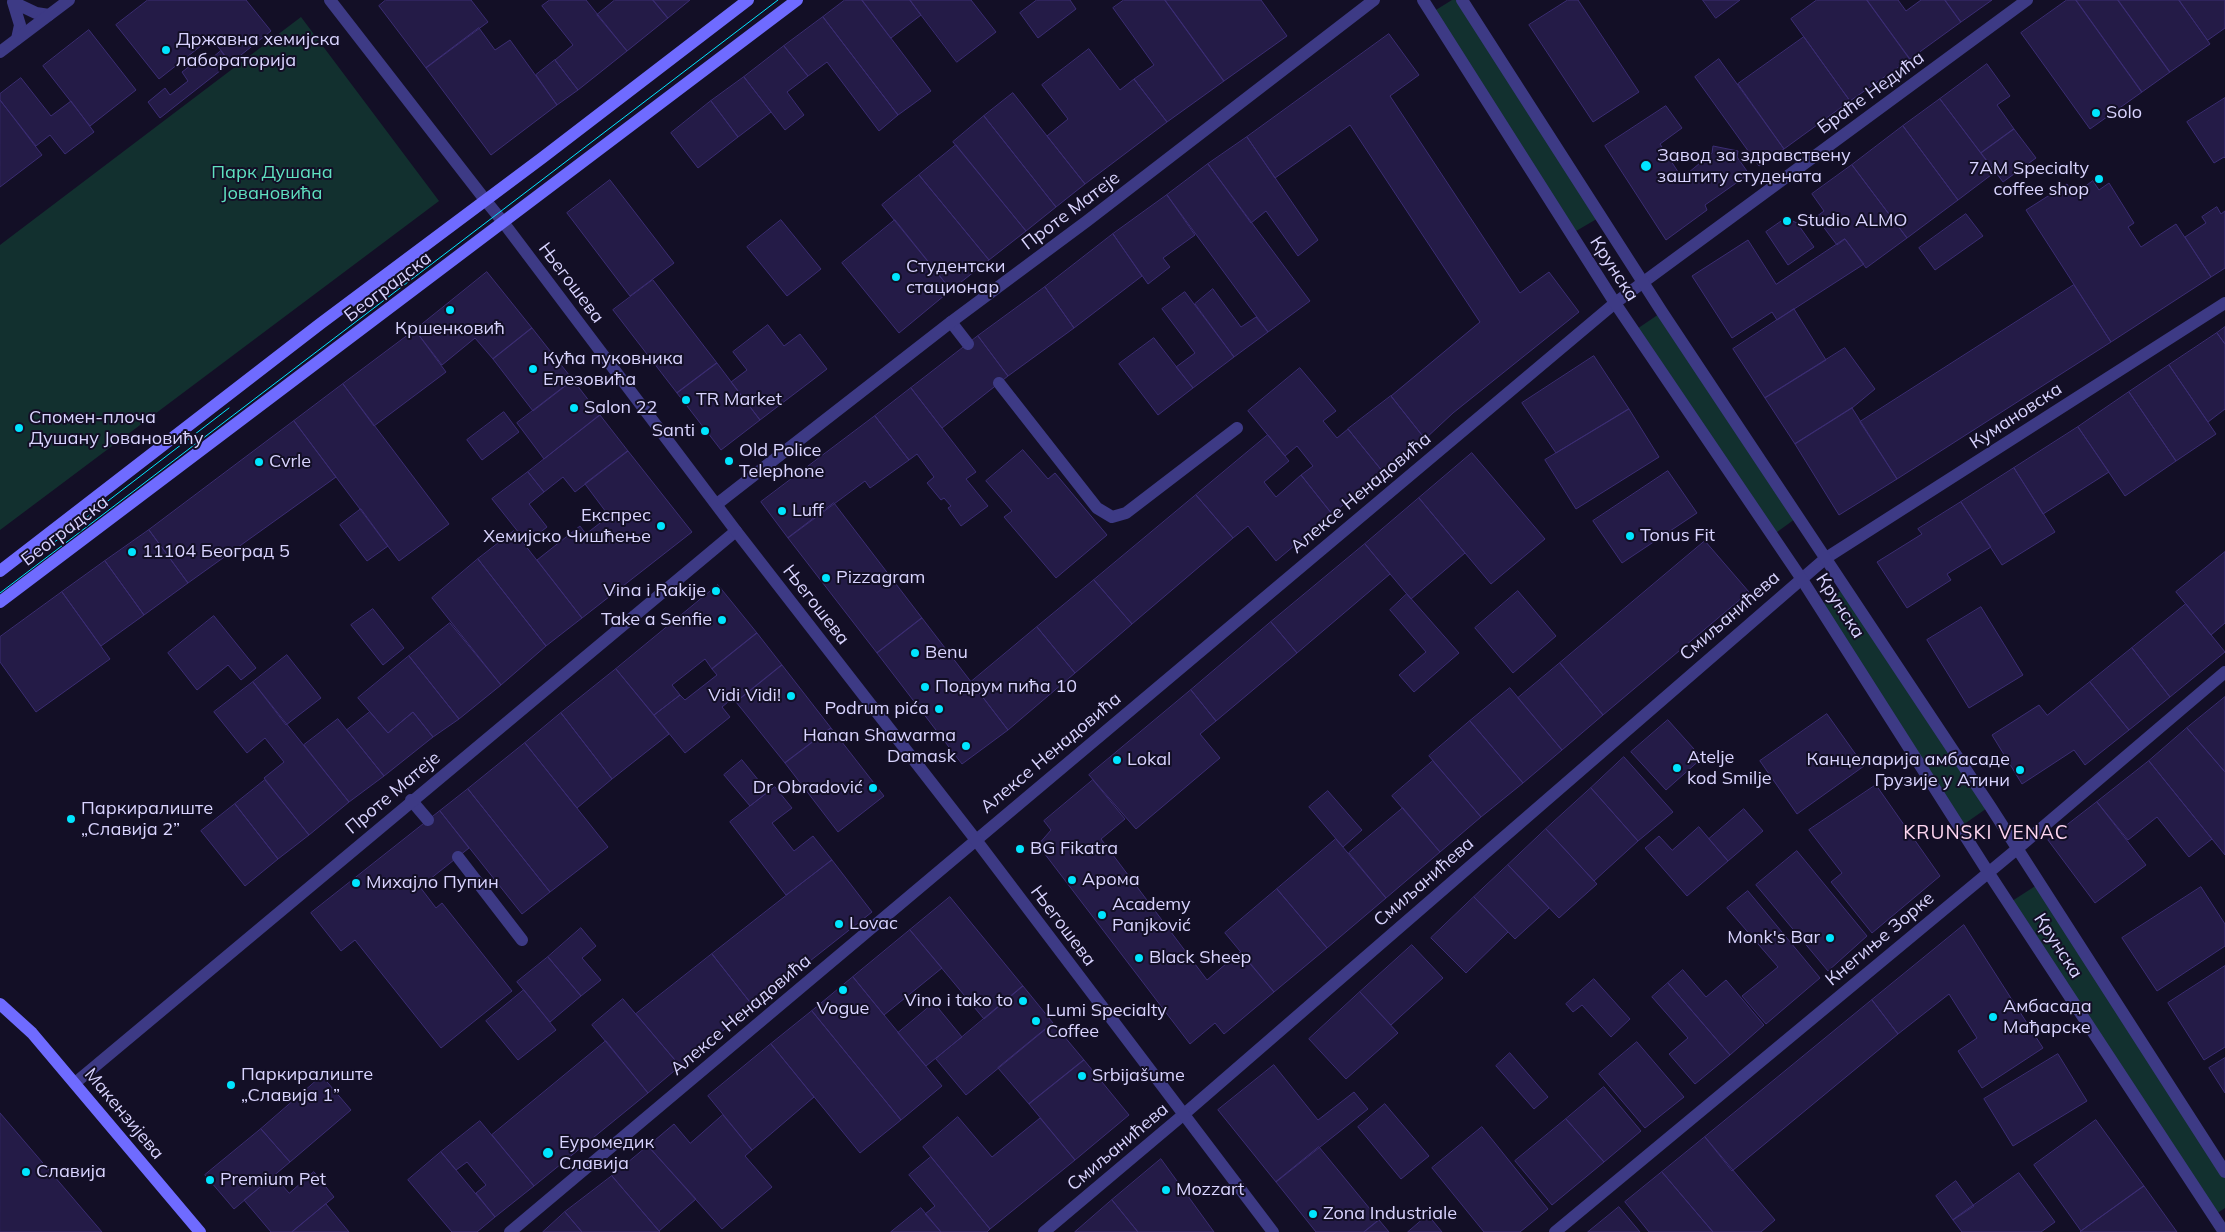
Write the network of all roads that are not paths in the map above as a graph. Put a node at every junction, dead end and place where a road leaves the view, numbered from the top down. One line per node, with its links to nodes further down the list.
1 (69, 0): 10 (street)
2 (330, 0): 13 (street, Његошева)
3 (748, 0): 13 (main road, Београдска)
4 (797, 0): 14 (main road, Београдска)
5 (1374, 0): 18 (street, Проте Матеје)
6 (1423, 0): 16 (street, Крунска)
7 (1462, 0): 15 (street, Крунска)
8 (2027, 0): 15 (street, Браће Недића)
9 (12, 1): 10 (street); 11 (street)
10 (50, 15): 11 (street)
11 (17, 39): 12 (street)
12 (0, 52)
13 (486, 200): 14 (street, Његошева); 25 (main road, Београдска)
14 (502, 222): 22 (street, Његошева); 27 (main road, Београдска)
15 (1643, 282): 16 (street, Браће Недића); 24 (street, Крунска)
16 (1615, 303): 26 (street, Крунска); 31 (street, Алексе Ненадовића)
17 (2225, 303): 24 (street, Кумановска)
18 (951, 322): 19 (street); 22 (street, Проте Матеје)
19 (968, 344)
20 (999, 383): 21 (street)
21 (1237, 428)
22 (717, 504): 23 (street, Његошева)
23 (736, 531): 29 (street, Проте Матеје); 31 (street, Његошева)
24 (1826, 558): 26 (street, Смиљанићева); 32 (street, Крунска)
25 (0, 571)
26 (1801, 578): 34 (street, Крунска); 40 (street, Смиљанићева)
27 (0, 602)
28 (2225, 672): 32 (street, Кнегиње Зорке)
29 (411, 800): 30 (street); 39 (street, Проте Матеје)
30 (428, 820)
31 (976, 840): 40 (street, Његошева); 43 (street, Алексе Ненадовића)
32 (2017, 848): 34 (street, Кнегиње Зорке); 41 (street, Крунска)
33 (458, 857): 35 (street)
34 (1988, 872): 46 (street, Кнегиње Зорке); 47 (street, Крунска)
35 (522, 940)
36 (0, 993): 38 (main road, Макензијева)
37 (0, 1004): 38 (main road, Макензијева)
38 (20, 1021): 39 (main road, Макензијева)
39 (75, 1083): 42 (main road, Макензијева)
40 (1183, 1115): 44 (street, Смиљанићева); 45 (street, Његошева)
41 (2225, 1172)
42 (200, 1232)
43 (510, 1232)
44 (1044, 1232)
45 (1273, 1232)
46 (1555, 1232)
47 (2224, 1232)

